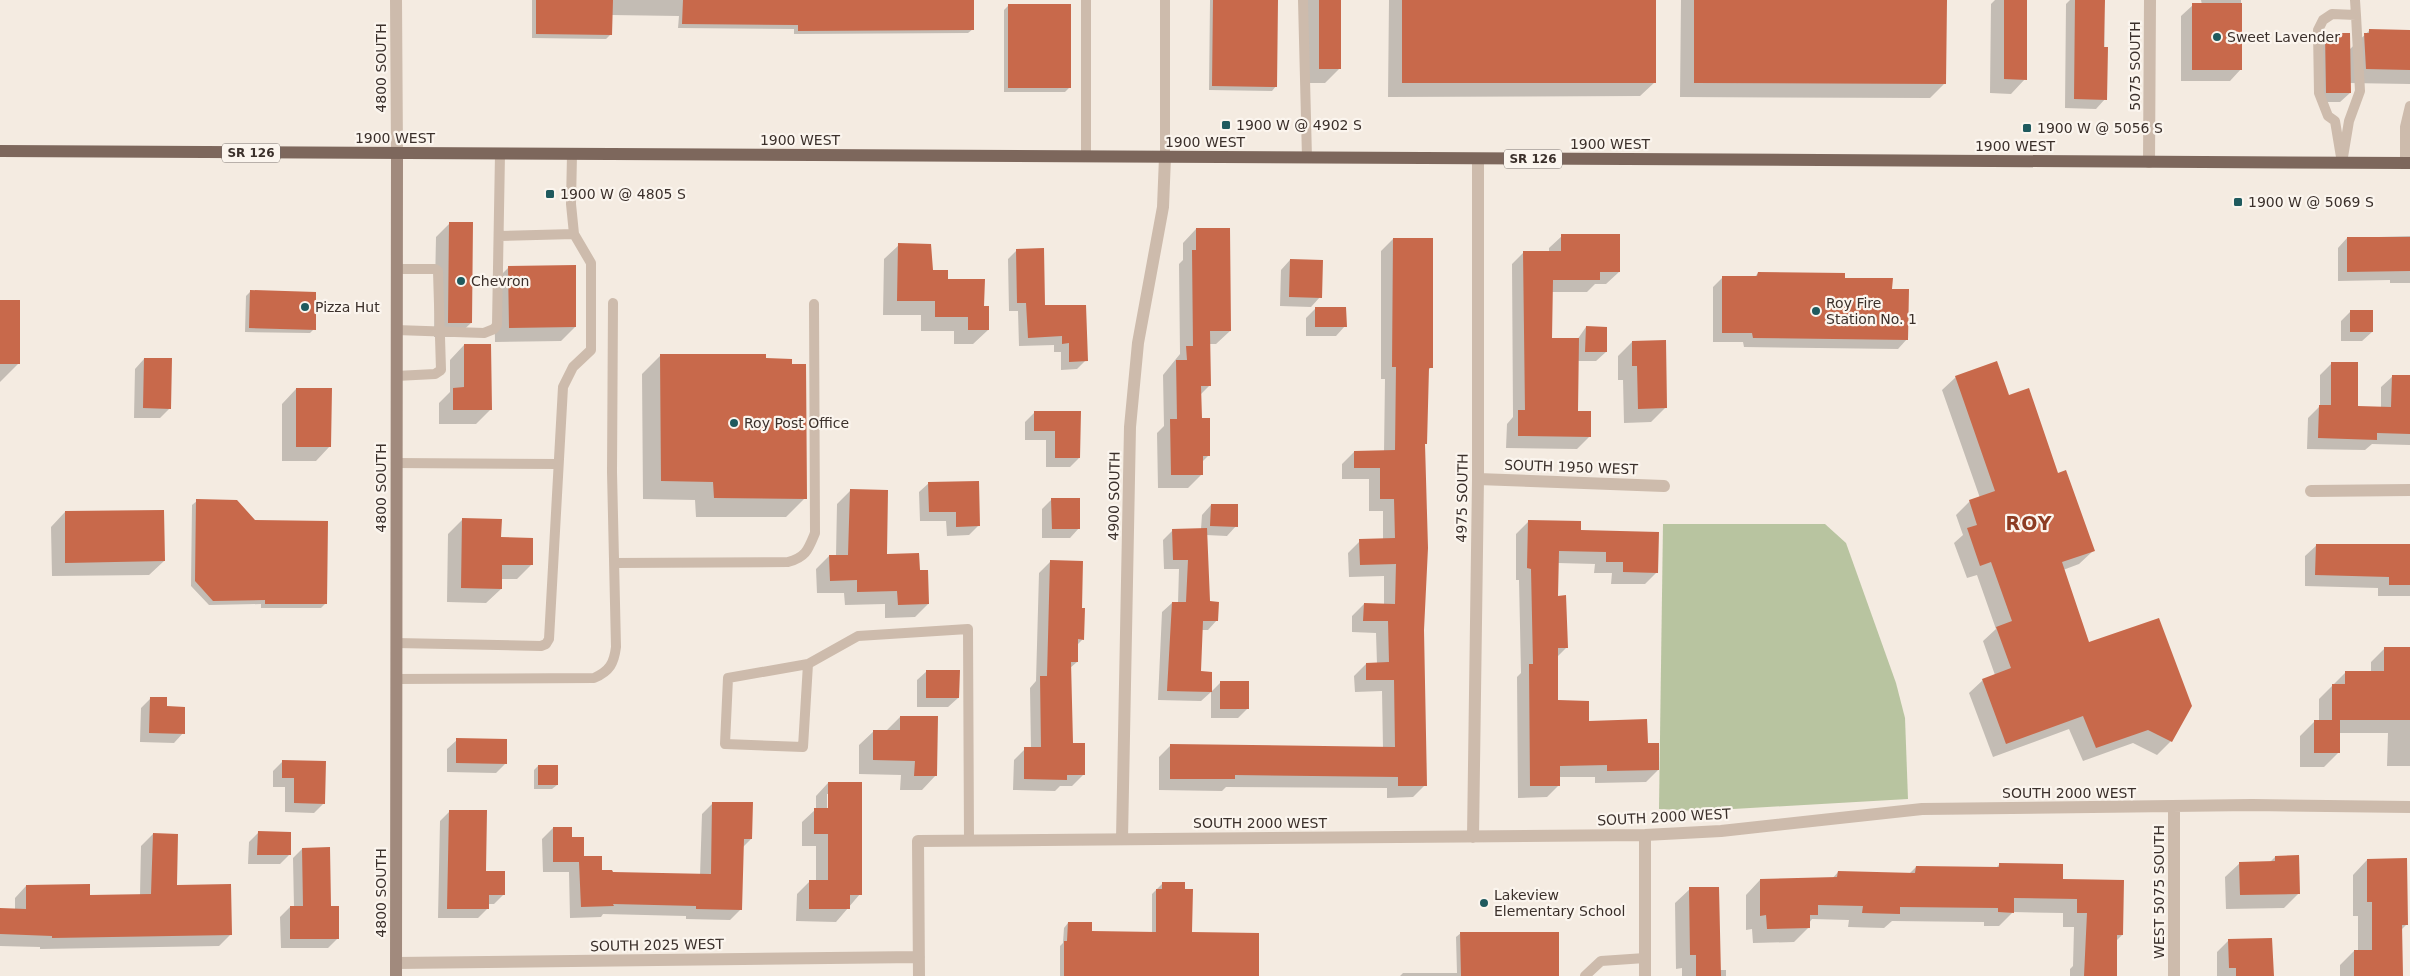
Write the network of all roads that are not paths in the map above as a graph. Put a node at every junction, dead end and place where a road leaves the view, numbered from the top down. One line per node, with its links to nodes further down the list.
1 (396, 0): 10 (street, 4800 SOUTH)
2 (1086, 0): 13 (lane)
3 (1165, 0): 14 (lane)
4 (1303, 0): 15 (lane)
5 (2150, 0): 17 (street, 5075 SOUTH)
6 (2356, 0): 7 (lane)
7 (2356, 15): 18 (lane); 18 (lane)
8 (2410, 106): 19 (lane)
9 (0, 151): 10 (main road, 1900 WEST / SR 126)
10 (397, 153): 11 (main road, 1900 WEST / SR 126); 22 (main road, 4800 SOUTH)
11 (500, 154): 12 (main road, 1900 WEST / SR 126); 21 (lane)
12 (572, 154): 13 (main road, 1900 WEST / SR 126); 20 (lane)
13 (1086, 157): 14 (main road, 1900 WEST / SR 126)
14 (1165, 157): 15 (main road, 1900 WEST / SR 126); 42 (street, 4900 SOUTH)
15 (1307, 158): 16 (main road, 1900 WEST / SR 126)
16 (1478, 159): 17 (main road, 1900 WEST / SR 126); 30 (street, 4975 SOUTH)
17 (2149, 162): 18 (main road, 1900 WEST / SR 126)
18 (2342, 163): 19 (main road, 1900 WEST / SR 126)
19 (2407, 163)
20 (574, 234): 21 (lane); 29 (lane)
21 (499, 236): 26 (lane)
22 (396, 269): 25 (main road, 4800 SOUTH); 26 (lane)
23 (613, 303): 34 (lane)
24 (814, 304): 34 (lane)
25 (396, 330): 26 (lane); 27 (main road, 4800 SOUTH)
26 (440, 331): 27 (lane)
27 (396, 376): 28 (main road, 4800 SOUTH)
28 (396, 463): 29 (lane); 35 (main road, 4800 SOUTH)
29 (558, 464): 35 (lane)
30 (1478, 479): 31 (street, SOUTH 1950 WEST); 41 (street, 4975 SOUTH)
31 (1664, 486)
32 (2410, 490): 33 (street)
33 (2311, 491)
34 (615, 563): 37 (lane)
35 (396, 643): 37 (main road, 4800 SOUTH)
36 (808, 664): 36 (lane); 43 (lane)
37 (396, 679): 46 (main road, 4800 SOUTH)
38 (2410, 806): 39 (street, SOUTH 2000 WEST)
39 (2174, 808): 40 (street, SOUTH 2000 WEST); 51 (street, WEST 5075 SOUTH)
40 (1645, 835): 41 (street, SOUTH 2000 WEST); 45 (street)
41 (1473, 836): 42 (street, SOUTH 2000 WEST)
42 (1122, 839): 43 (street, SOUTH 2000 WEST)
43 (969, 840): 44 (street, SOUTH 2000 WEST)
44 (919, 957): 46 (street, SOUTH 2025 WEST); 48 (street)
45 (1645, 958): 49 (lane); 50 (street)
46 (396, 963): 47 (main road, 4800 SOUTH)
47 (396, 976)
48 (919, 976)
49 (1585, 976)
50 (1645, 976)
51 (2174, 976)

